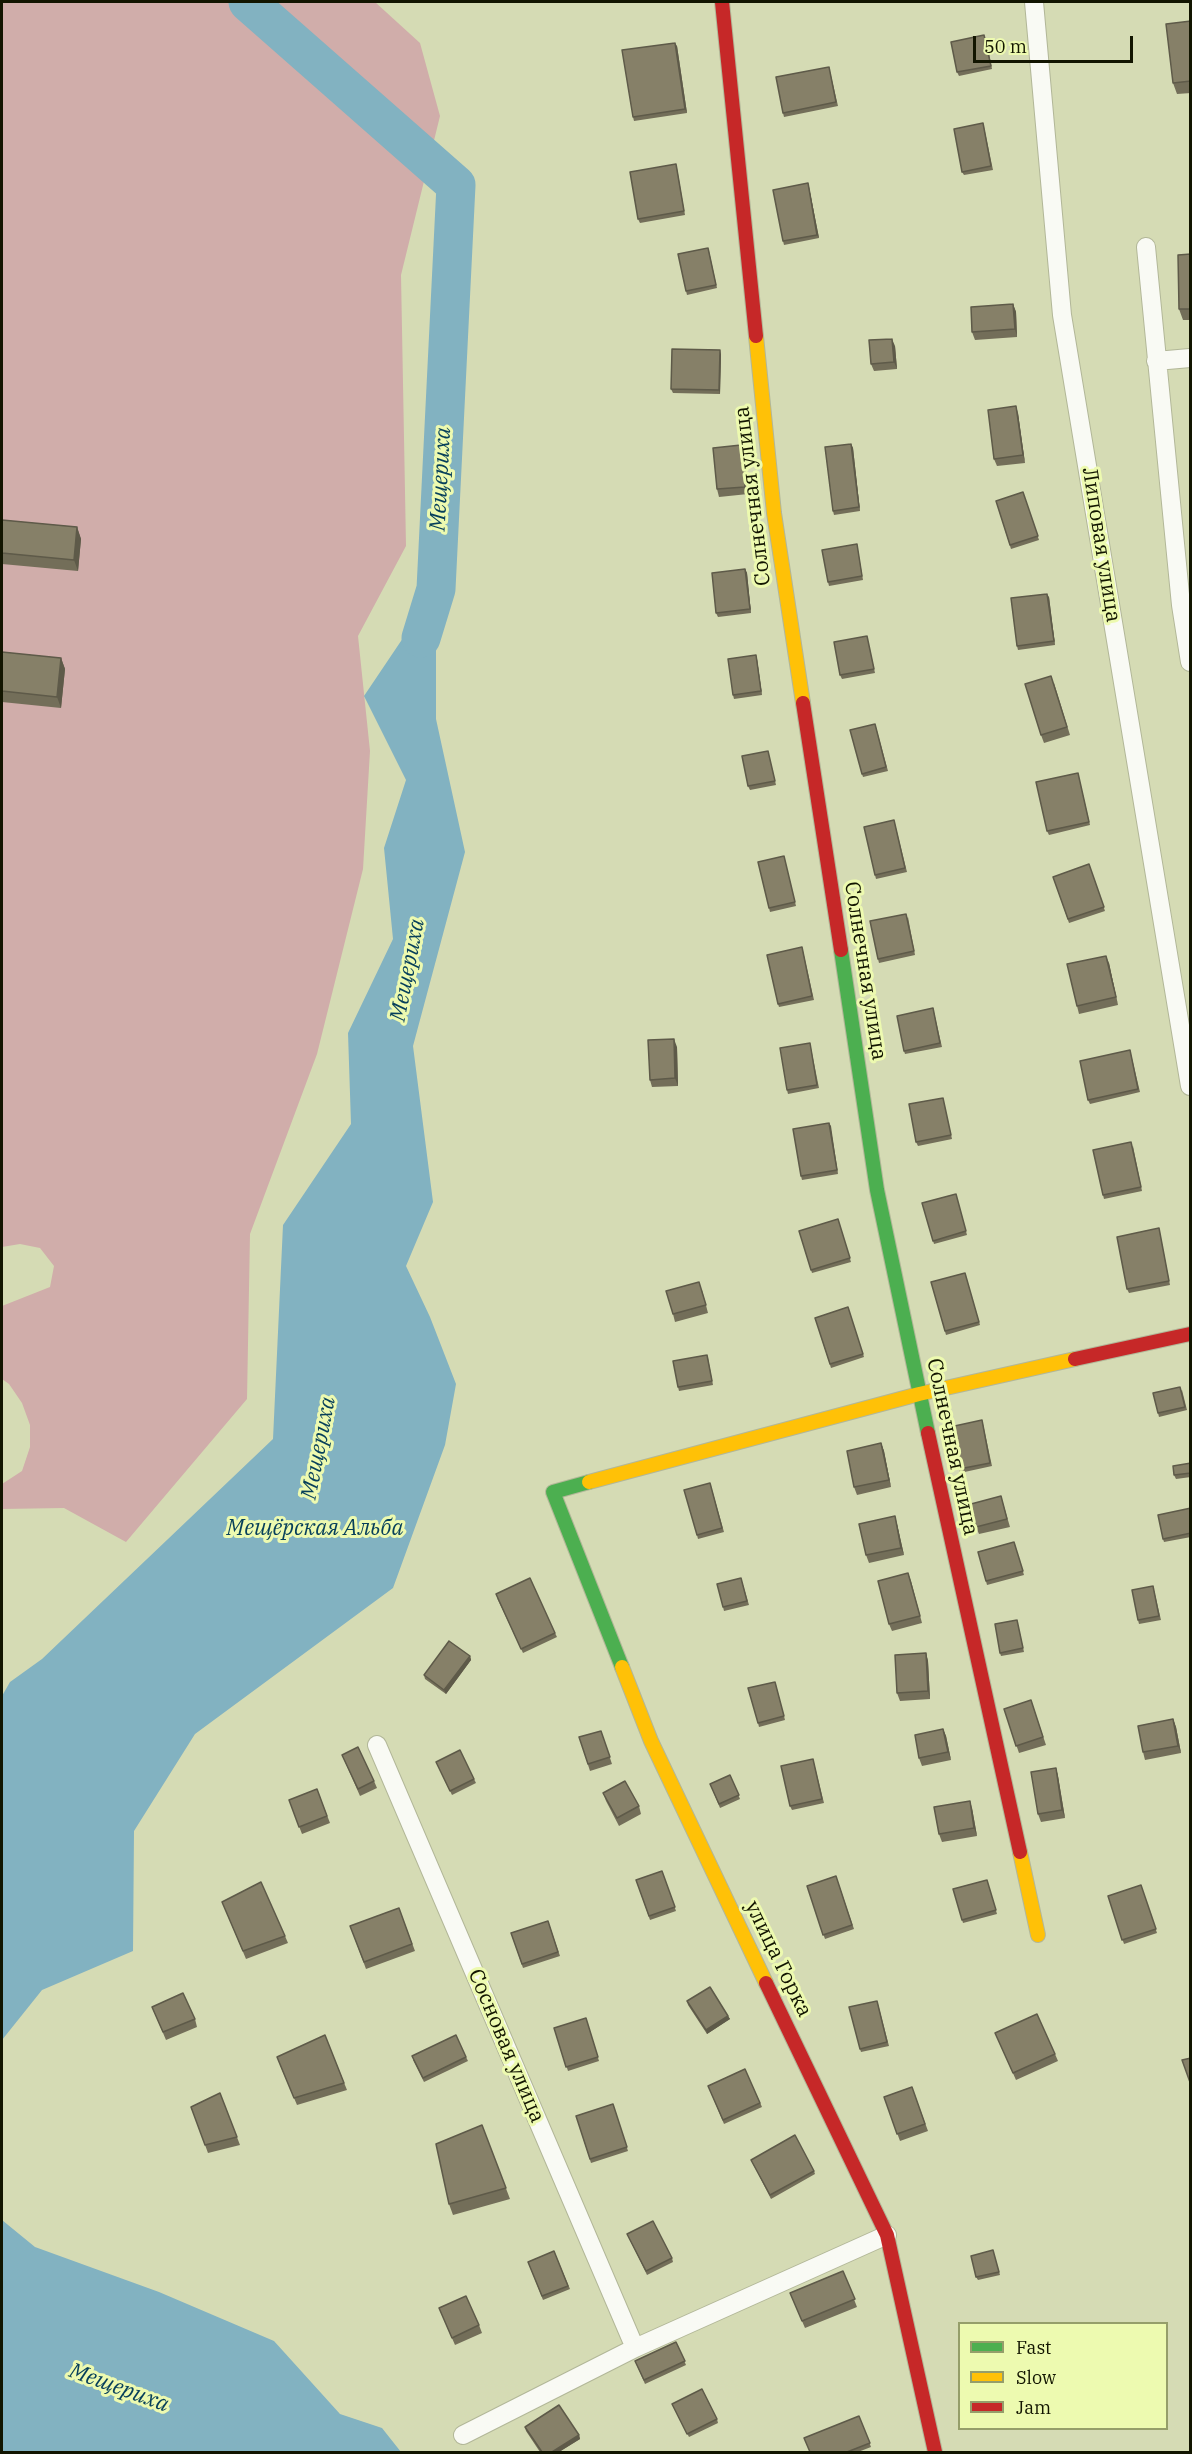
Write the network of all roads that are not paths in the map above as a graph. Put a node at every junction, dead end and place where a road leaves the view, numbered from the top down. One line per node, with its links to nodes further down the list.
1 (722, 2): 9 (street, Солнечная улица)
2 (1034, 2): 7 (street, Липовая улица)
3 (1146, 247): 5 (street)
4 (1191, 358): 5 (street)
5 (1156, 361): 6 (street)
6 (1191, 662)
7 (1191, 1086)
8 (1191, 1334): 9 (street)
9 (919, 1394): 11 (street, Солнечная улица); 12 (street, улица Горка)
10 (377, 1745): 13 (street, Сосновая улица)
11 (1038, 1935)
12 (887, 2235): 13 (street); 15 (street, улица Горка)
13 (635, 2348): 14 (street)
14 (464, 2435)
15 (935, 2452)

